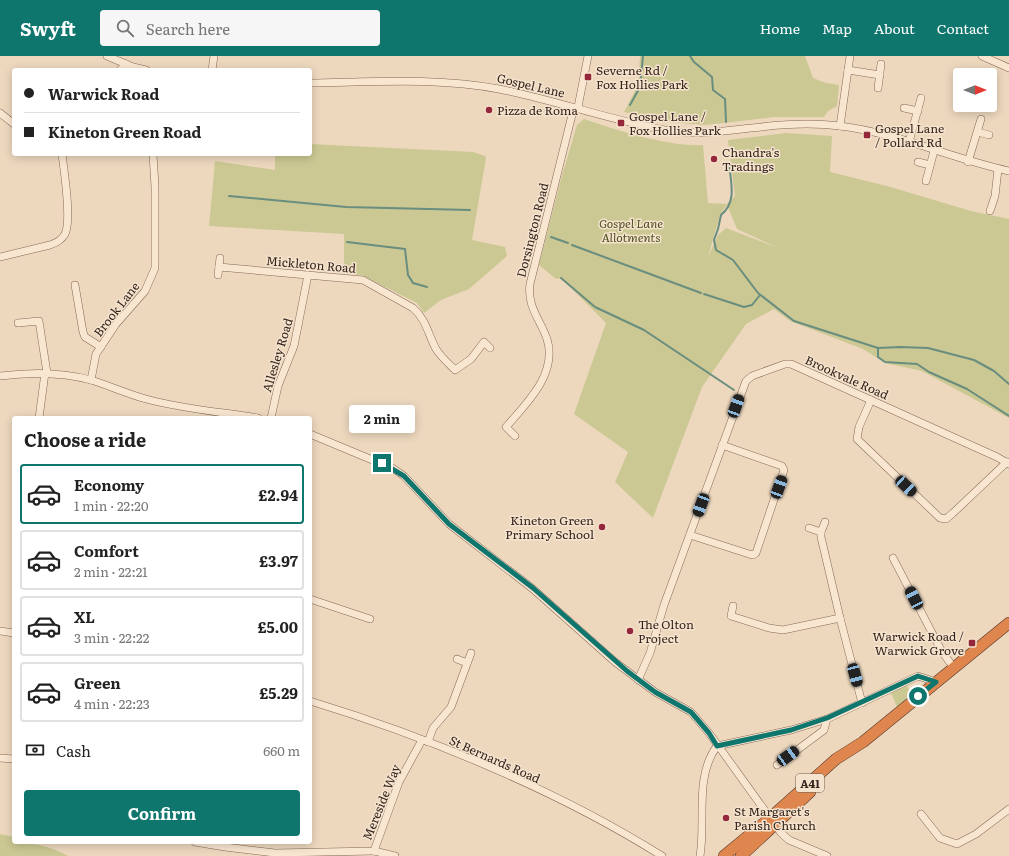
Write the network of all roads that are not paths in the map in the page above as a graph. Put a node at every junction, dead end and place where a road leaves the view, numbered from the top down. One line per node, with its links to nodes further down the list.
1 (107, 56): 6 (street)
2 (214, 56): 10 (street)
3 (588, 56): 17 (street)
4 (850, 56): 12 (street)
5 (982, 56): 11 (street)
6 (126, 64): 8 (street); 9 (street)
7 (881, 64): 13 (street)
8 (122, 68)
9 (137, 68)
10 (212, 68)
11 (1009, 68)
12 (848, 70): 13 (street); 23 (street)
13 (880, 75): 15 (street)
14 (312, 83): 17 (street, Gospel Lane)
15 (878, 88)
16 (921, 98): 19 (street)
17 (578, 107): 23 (street, Gospel Lane); 54 (street, Dorsington Road)
18 (904, 108): 19 (street)
19 (918, 111): 26 (street)
20 (0, 113): 22 (street)
21 (981, 119): 24 (street)
22 (12, 122)
23 (840, 126): 26 (street, Gospel Lane)
24 (978, 132): 25 (street); 31 (street)
25 (989, 135)
26 (909, 142): 27 (street, Gospel Lane)
27 (934, 151): 31 (street, Gospel Lane); 32 (street)
28 (62, 156): 37 (street)
29 (153, 156): 44 (street, Brook Lane)
30 (918, 162): 32 (street)
31 (968, 162): 33 (street, Gospel Lane)
32 (930, 165): 35 (street)
33 (998, 168): 34 (street, Gospel Lane); 36 (street)
34 (1009, 171)
35 (926, 180)
36 (990, 211)
37 (0, 257)
38 (220, 258): 39 (street)
39 (219, 267): 40 (street); 41 (street, Mickleton Road)
40 (218, 275)
41 (308, 275): 45 (street, Mickleton Road); 52 (street, Allesley Road)
42 (75, 285): 44 (street)
43 (18, 323): 46 (street)
44 (101, 347): 48 (street, Brook Lane)
45 (490, 348)
46 (46, 373): 47 (street); 48 (street); 50 (street)
47 (0, 376)
48 (91, 380): 51 (street)
49 (871, 400): 55 (street, Brookvale Road); 56 (street, Brookvale Road); 56 (street)
50 (38, 416)
51 (245, 416)
52 (271, 416)
53 (312, 435): 73 (street)
54 (515, 436)
55 (722, 445): 60 (street, Brookvale Road); 60 (street)
56 (1008, 463)
57 (825, 522): 59 (street)
58 (809, 528): 59 (street)
59 (820, 532): 64 (street)
60 (690, 535): 73 (street, Brookvale Road)
61 (893, 558): 72 (street)
62 (312, 600): 65 (street)
63 (733, 606): 64 (street)
64 (840, 618): 76 (street)
65 (370, 619)
66 (1009, 623): 72 (highway, A41)
67 (0, 631): 68 (street)
68 (12, 634)
69 (471, 653): 71 (street, Mereside Way)
70 (457, 659): 71 (street)
71 (467, 662): 78 (street, Mereside Way)
72 (953, 667): 74 (highway, A41)
73 (638, 680): 79 (street)
74 (936, 682): 76 (street); 85 (highway, A41)
75 (312, 702): 78 (street, St Bernards Road)
76 (862, 703): 77 (street)
77 (827, 718): 79 (street); 82 (street)
78 (425, 741): 87 (street, Mereside Way); 89 (street, St Bernards Road)
79 (717, 746): 85 (street); 90 (street)
80 (0, 758): 81 (street)
81 (12, 759)
82 (776, 765)
83 (1009, 809): 84 (street)
84 (921, 814)
85 (773, 822): 91 (highway, A41); 92 (highway, A41); 93 (street)
86 (206, 844): 87 (street, Mereside Way)
87 (374, 851): 88 (street, Mereside Way)
88 (395, 856)
89 (662, 856)
90 (700, 856)
91 (724, 856)
92 (741, 856)
93 (827, 856)

